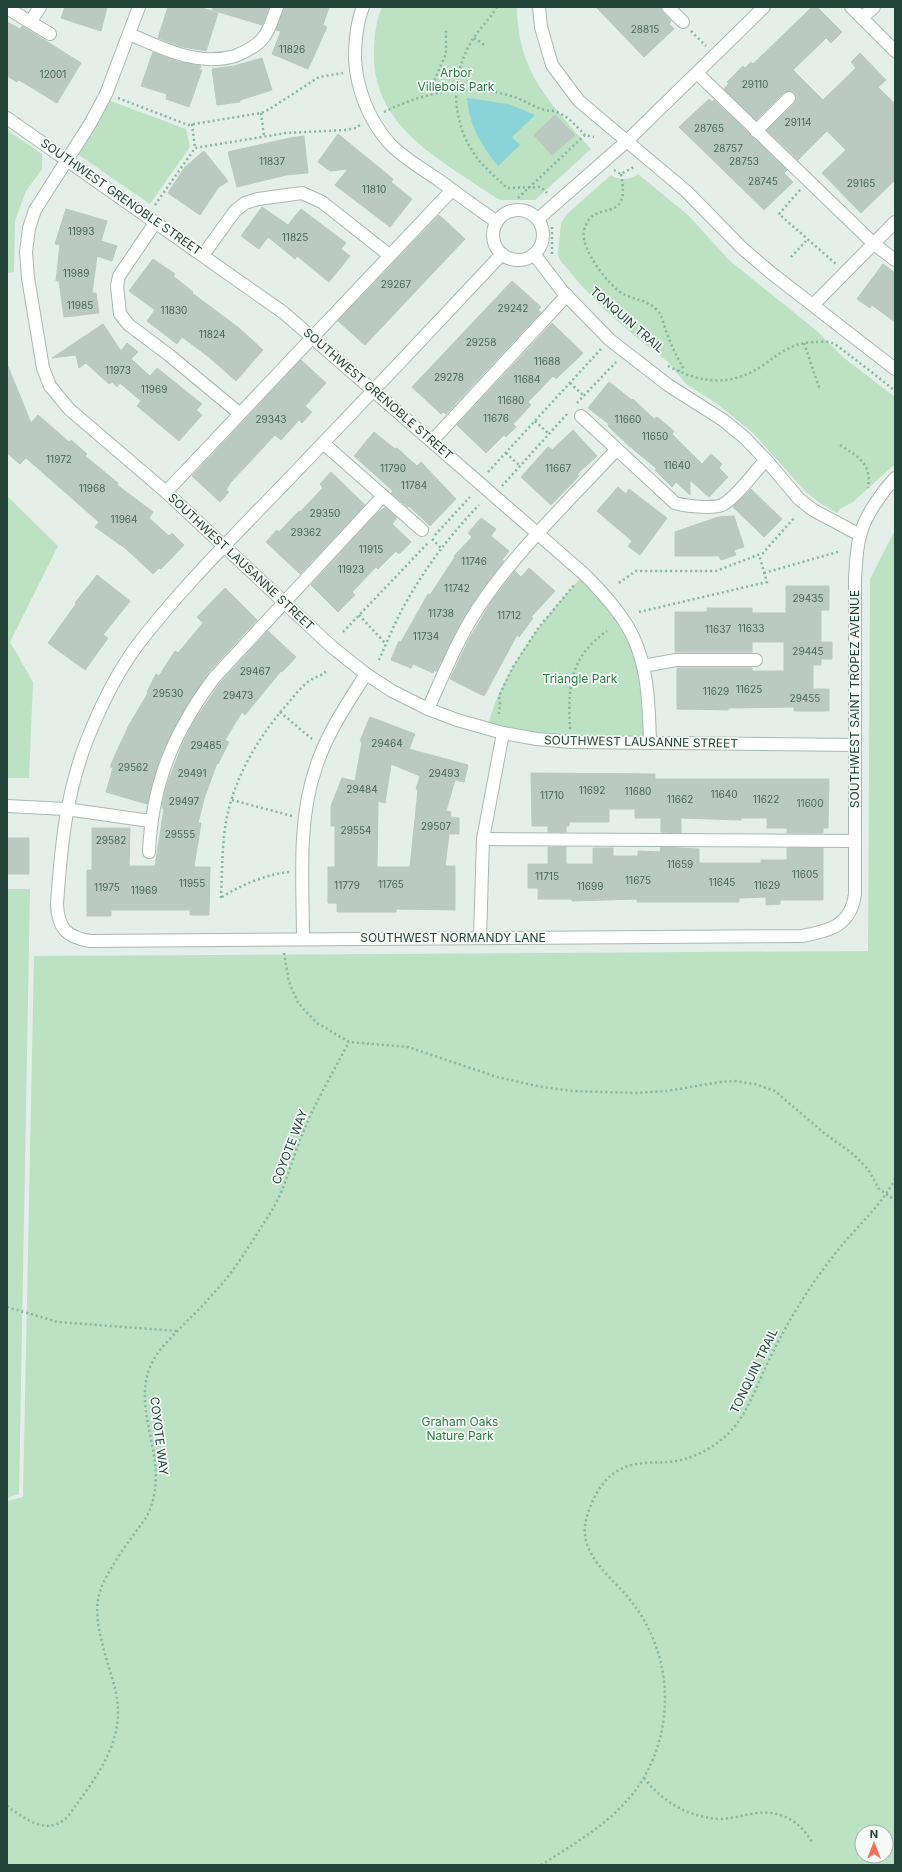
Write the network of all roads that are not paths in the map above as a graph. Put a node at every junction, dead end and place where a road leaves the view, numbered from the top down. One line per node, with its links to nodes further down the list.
1 (40, 7): 12 (street)
2 (139, 7): 15 (street, SOUTHWEST LAUSANNE STREET)
3 (277, 7): 15 (street)
4 (364, 7): 23 (street)
5 (539, 7): 21 (street)
6 (668, 7): 13 (street)
7 (764, 7): 17 (street)
8 (852, 7): 11 (street)
9 (874, 7): 11 (street)
10 (7, 8): 12 (street)
11 (862, 18): 16 (street)
12 (31, 21): 14 (street)
13 (683, 22)
14 (50, 34)
15 (129, 34): 22 (street, SOUTHWEST LAUSANNE STREET)
16 (895, 51)
17 (696, 73): 20 (street); 21 (street)
18 (790, 98): 20 (street)
19 (7, 118): 22 (street, SOUTHWEST GRENOBLE STREET)
20 (756, 131): 28 (street)
21 (627, 141): 24 (street); 35 (street)
22 (67, 160): 25 (street, SOUTHWEST GRENOBLE STREET); 46 (street, SOUTHWEST LAUSANNE STREET)
23 (452, 190): 26 (street); 32 (street)
24 (538, 219): 26 (street); 30 (street)
25 (151, 220): 31 (street, SOUTHWEST GRENOBLE STREET); 39 (street)
26 (497, 222): 29 (street)
27 (895, 222): 28 (street)
28 (874, 244): 33 (street); 35 (street)
29 (502, 254): 30 (street); 38 (street)
30 (534, 254): 34 (street)
31 (203, 255): 32 (street); 36 (street, SOUTHWEST GRENOBLE STREET)
32 (389, 255): 36 (street)
33 (895, 260)
34 (567, 295): 41 (street); 44 (street)
35 (813, 305): 37 (street)
36 (313, 337): 38 (street, SOUTHWEST GRENOBLE STREET); 39 (street)
37 (895, 369)
38 (373, 390): 41 (street, SOUTHWEST GRENOBLE STREET); 42 (street)
39 (240, 413): 46 (street)
40 (576, 413): 43 (street)
41 (432, 441): 49 (street, SOUTHWEST GRENOBLE STREET)
42 (323, 443): 47 (street); 51 (street)
43 (616, 450): 44 (street); 49 (street)
44 (766, 460): 50 (street)
45 (895, 478): 50 (street, SOUTHWEST SAINT TROPEZ AVENUE)
46 (166, 492): 51 (street, SOUTHWEST LAUSANNE STREET)
47 (383, 496): 48 (street); 52 (street)
48 (422, 530)
49 (538, 534): 54 (street, SOUTHWEST GRENOBLE STREET); 56 (street)
50 (860, 535): 59 (street, SOUTHWEST SAINT TROPEZ AVENUE)
51 (224, 546): 52 (street, SOUTHWEST LAUSANNE STREET); 61 (street)
52 (284, 601): 55 (street, SOUTHWEST LAUSANNE STREET); 62 (street)
53 (756, 660): 54 (street)
54 (643, 666): 58 (street, SOUTHWEST GRENOBLE STREET)
55 (366, 674): 56 (street, SOUTHWEST LAUSANNE STREET); 68 (street)
56 (428, 709): 57 (street, SOUTHWEST LAUSANNE STREET)
57 (502, 733): 58 (street, SOUTHWEST LAUSANNE STREET); 63 (street)
58 (650, 743): 59 (street, SOUTHWEST LAUSANNE STREET)
59 (854, 745): 64 (street, SOUTHWEST SAINT TROPEZ AVENUE)
60 (7, 806): 61 (street)
61 (66, 809): 62 (street); 68 (street, SOUTHWEST NORMANDY LANE)
62 (150, 821): 65 (street)
63 (483, 839): 64 (street); 67 (street)
64 (854, 841): 66 (street, SOUTHWEST SAINT TROPEZ AVENUE)
65 (149, 852)
66 (838, 926): 67 (street, SOUTHWEST NORMANDY LANE)
67 (480, 938): 68 (street, SOUTHWEST NORMANDY LANE)
68 (303, 939)

